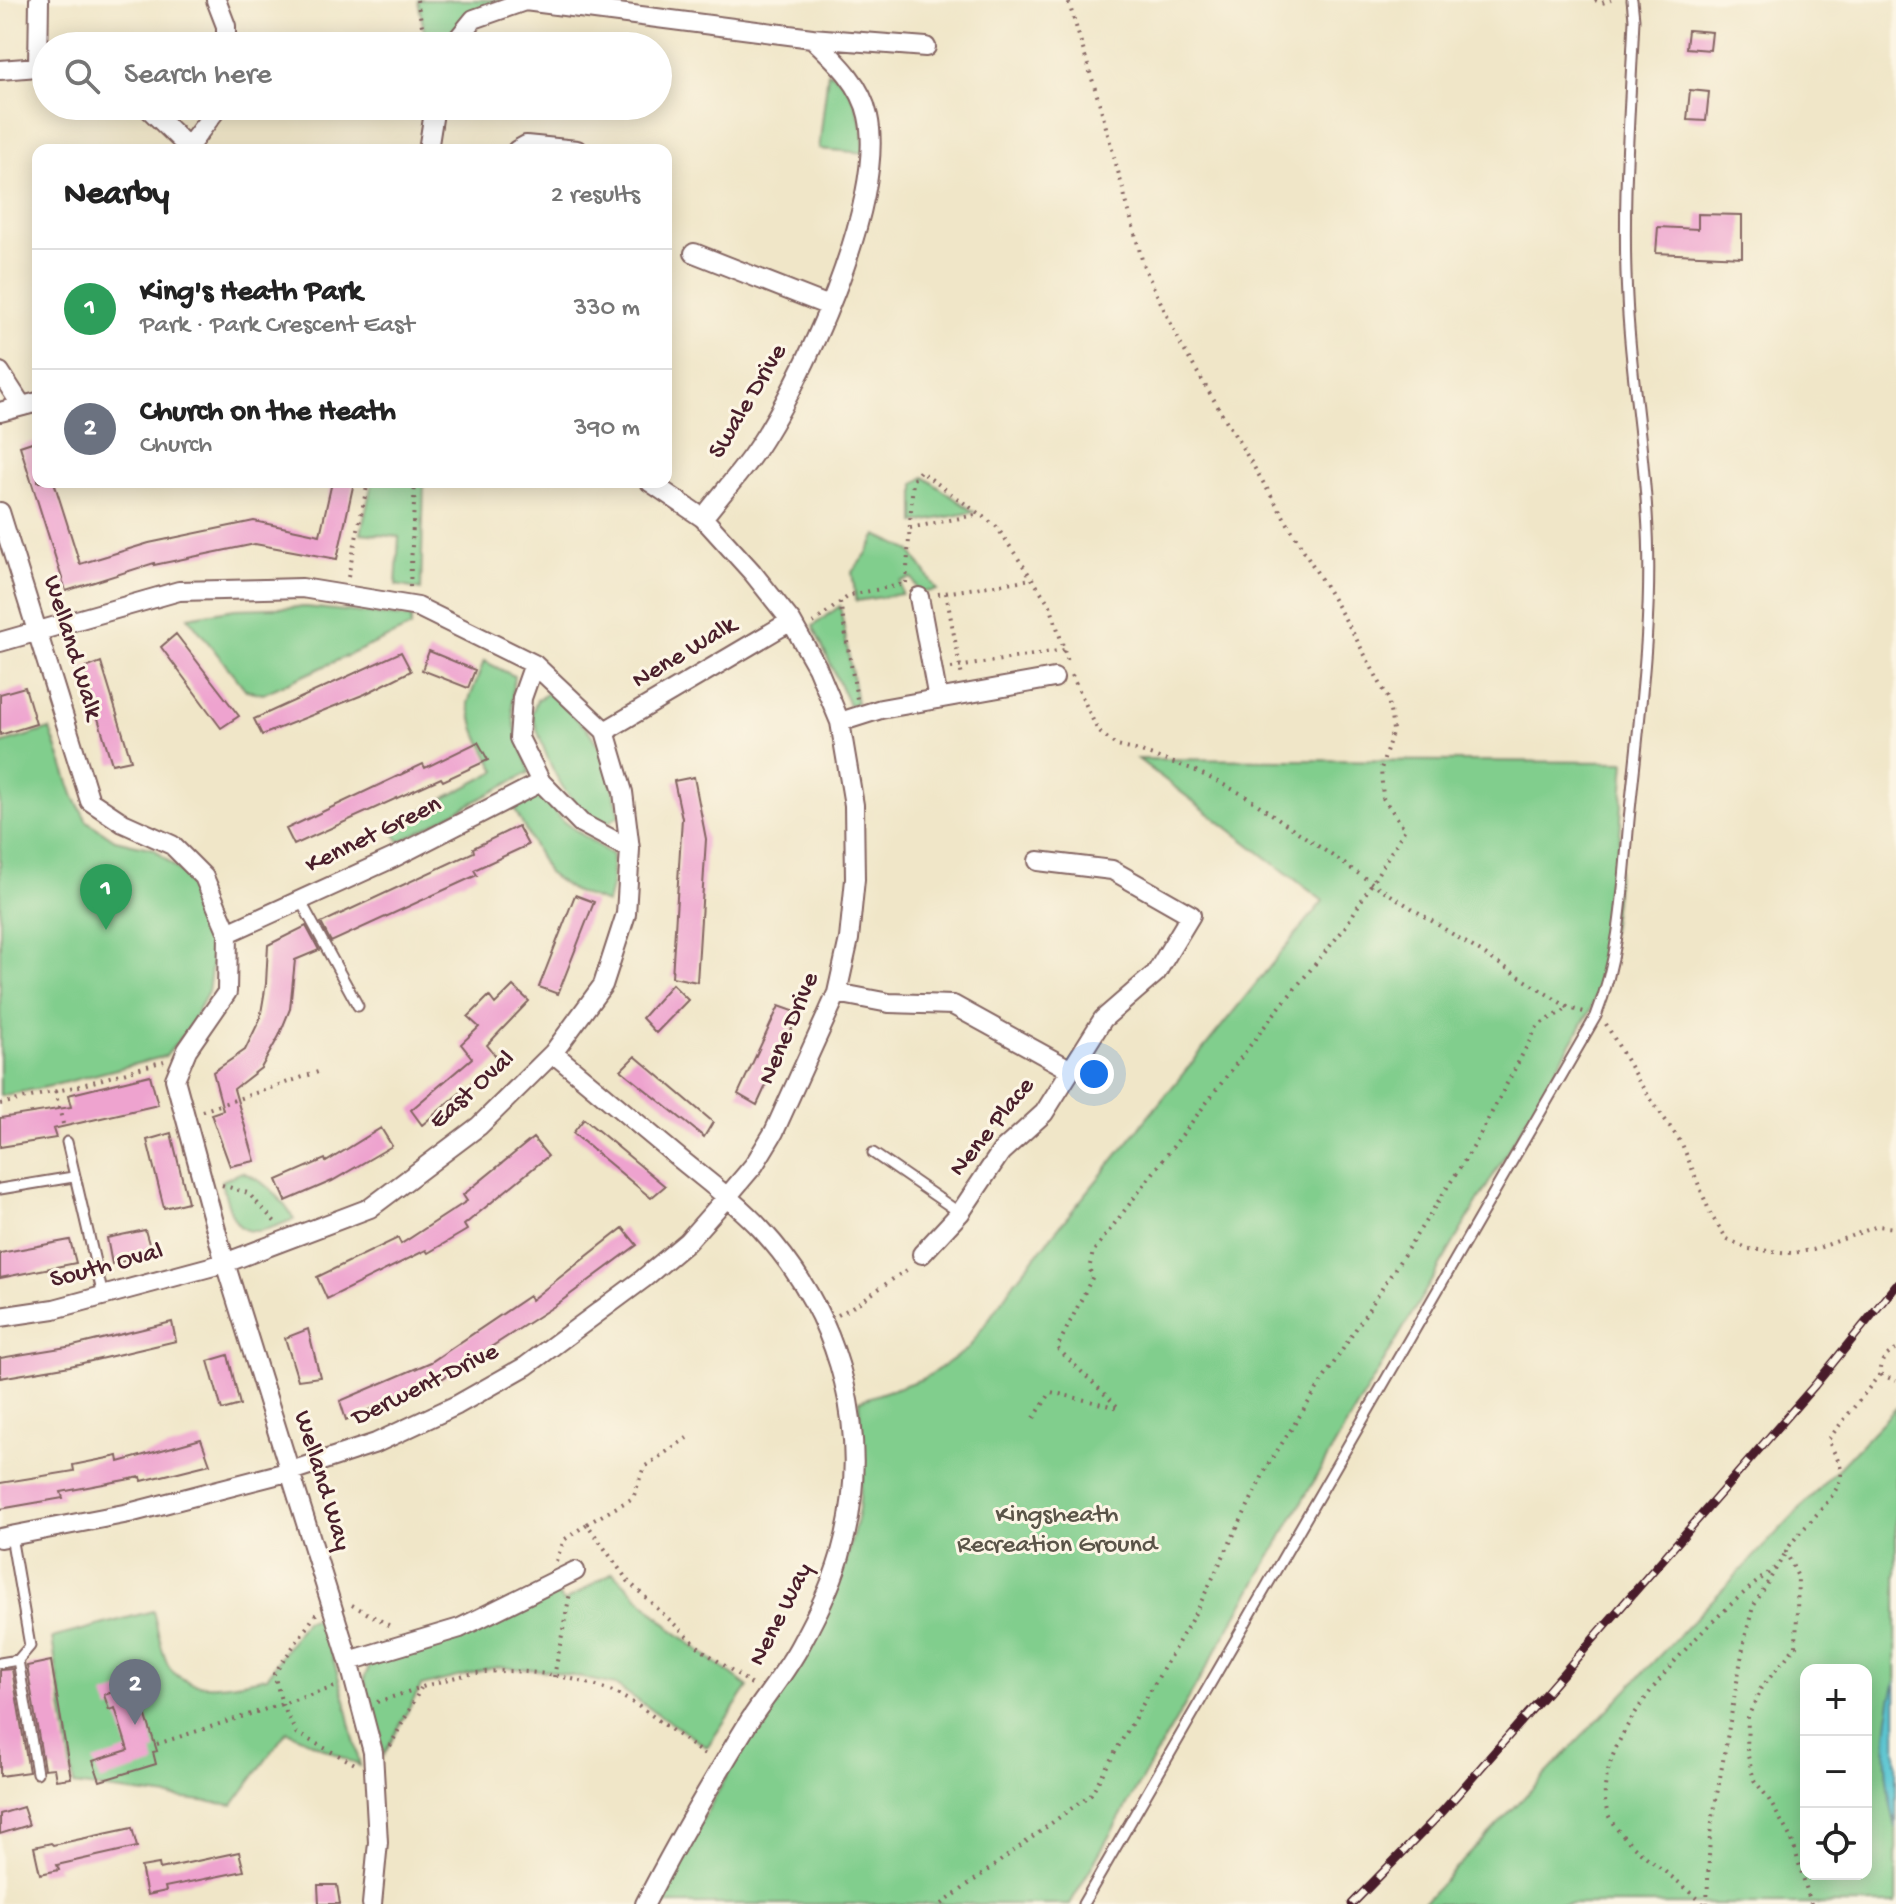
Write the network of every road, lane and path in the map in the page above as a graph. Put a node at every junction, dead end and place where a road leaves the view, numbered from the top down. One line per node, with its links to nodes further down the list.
1 (39, 0): 8 (street)
2 (216, 0): 9 (street)
3 (417, 0): 10 (path)
4 (1068, 0): 55 (path)
5 (1595, 0): 6 (path)
6 (1611, 0)
7 (1632, 0): 60 (lane)
8 (40, 32)
9 (226, 32)
10 (423, 32)
11 (463, 32): 12 (street)
12 (812, 38): 13 (street); 23 (street, Swale Drive)
13 (926, 47)
14 (32, 68): 15 (street)
15 (0, 70)
16 (161, 120): 19 (street)
17 (209, 120): 20 (street)
18 (433, 120): 21 (street)
19 (186, 144)
20 (193, 144)
21 (429, 144)
22 (694, 253): 23 (street)
23 (829, 306): 32 (street, Swale Drive)
24 (0, 372): 25 (street)
25 (30, 404): 26 (street)
26 (0, 412)
27 (367, 488): 36 (path)
28 (415, 488): 38 (path)
29 (659, 488): 32 (street, Nene Drive)
30 (0, 512): 40 (street, Welland Walk)
31 (980, 514): 33 (path); 33 (path); 42 (path)
32 (703, 518): 39 (street, Nene Drive)
33 (910, 528): 34 (path)
34 (912, 593): 45 (street)
35 (946, 593): 44 (path)
36 (344, 595): 38 (street); 40 (street)
37 (840, 602): 49 (path)
38 (409, 605): 43 (street)
39 (791, 621): 50 (street, Nene Drive); 51 (street, Nene Walk)
40 (39, 631): 41 (street); 57 (street, Welland Walk)
41 (0, 642)
42 (1064, 650): 44 (path); 46 (path)
43 (534, 664): 51 (street); 52 (street)
44 (960, 667): 45 (path); 47 (path)
45 (932, 671): 48 (street)
46 (1063, 676): 47 (street); 55 (path)
47 (965, 694): 48 (street)
48 (938, 699): 49 (street)
49 (860, 716): 50 (street)
50 (840, 722): 58 (street, Nene Drive)
51 (605, 731): 53 (street, East Oval)
52 (541, 782): 53 (street); 56 (street, Kennet Green)
53 (630, 849): 61 (street, East Oval)
54 (1038, 861): 63 (street, Nene Place)
55 (1372, 883): 85 (path); 112 (path)
56 (300, 900): 57 (street, Kennet Green); 59 (lane)
57 (228, 933): 62 (street)
58 (837, 993): 63 (street, Nene Place); 73 (street, Nene Drive)
59 (358, 1006)
60 (1596, 1016): 75 (path); 113 (lane)
61 (553, 1053): 73 (street, Nene Way); 76 (street, East Oval)
62 (185, 1055): 65 (path); 67 (street, Welland Way)
63 (1071, 1070): 74 (street, Nene Place)
64 (321, 1071): 67 (path)
65 (55, 1091): 66 (path); 68 (path)
66 (0, 1104)
67 (185, 1117): 72 (street, Welland Way)
68 (67, 1142): 70 (lane)
69 (873, 1153): 74 (lane)
70 (73, 1177): 71 (lane); 79 (lane)
71 (0, 1189)
72 (204, 1189): 76 (path); 78 (street, Welland Way)
73 (727, 1197): 81 (street, Nene Way); 87 (street, Derwent Drive)
74 (960, 1213): 77 (street, Nene Place)
75 (1896, 1228)
76 (300, 1234): 78 (street, East Oval)
77 (922, 1254): 81 (path)
78 (225, 1263): 79 (street, South Oval); 87 (street, Welland Way)
79 (103, 1296): 80 (street, South Oval)
80 (0, 1317)
81 (825, 1322): 102 (street, Nene Way)
82 (1896, 1350): 83 (path)
83 (1880, 1374): 84 (path); 90 (path)
84 (1896, 1381)
85 (1034, 1418)
86 (687, 1438): 88 (path)
87 (291, 1471): 89 (street, Derwent Drive); 94 (street, Welland Way)
88 (587, 1524): 93 (path); 102 (path)
89 (6, 1537): 96 (lane)
90 (1786, 1552): 91 (path); 115 (path)
91 (1775, 1568): 114 (path); 114 (path)
92 (575, 1571): 93 (street); 99 (path)
93 (553, 1582): 95 (street)
94 (332, 1605): 95 (path); 97 (street, Welland Way); 103 (path)
95 (407, 1644): 97 (street)
96 (18, 1660): 98 (lane); 108 (lane)
97 (349, 1661): 100 (street, Welland Way)
98 (0, 1663)
99 (554, 1677): 101 (path); 107 (path)
100 (354, 1681): 103 (path); 104 (street, Welland Way)
101 (421, 1688): 104 (path); 106 (path)
102 (768, 1695): 107 (street, Nene Way)
103 (282, 1704): 105 (path); 109 (path)
104 (361, 1706): 106 (street, Welland Way)
105 (157, 1744)
106 (373, 1752): 109 (street, Welland Way)
107 (721, 1767): 111 (street, Nene Way)
108 (37, 1773)
109 (375, 1774): 110 (street, Welland Way)
110 (372, 1904)
111 (645, 1904)
112 (942, 1904)
113 (1083, 1904)
114 (1705, 1904)
115 (1811, 1904)

